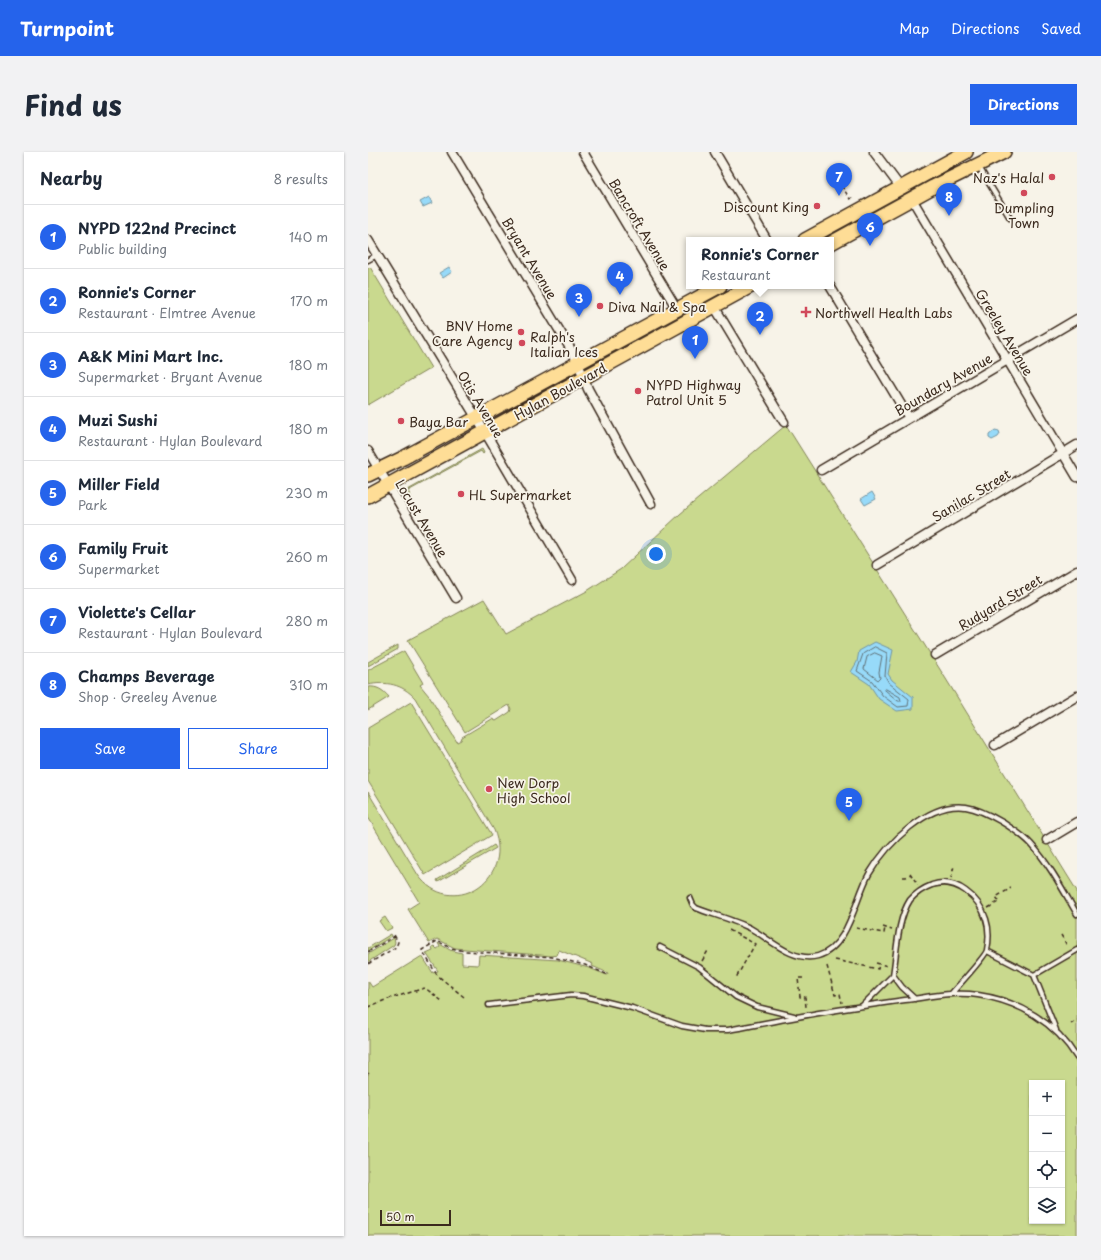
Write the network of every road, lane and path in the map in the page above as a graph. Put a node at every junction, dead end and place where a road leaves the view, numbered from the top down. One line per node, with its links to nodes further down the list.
1 (452, 152): 28 (street, Bryant Avenue)
2 (583, 152): 23 (street, Bancroft Avenue)
3 (715, 152): 13 (street)
4 (874, 152): 9 (street)
5 (966, 152): 9 (main road)
6 (1004, 152): 7 (main road)
7 (978, 165): 10 (main road); 12 (lane)
8 (834, 174): 11 (path)
9 (901, 188): 14 (main road)
10 (912, 199): 16 (main road); 27 (street, Greeley Avenue)
11 (855, 201)
12 (1010, 218)
13 (765, 237)
14 (811, 237)
15 (368, 240): 17 (street, Otis Avenue)
16 (834, 241)
17 (377, 255): 18 (lane); 30 (street, Otis Avenue)
18 (368, 260)
19 (714, 289): 23 (main road, Hylan Boulevard)
20 (745, 289): 22 (main road, Hylan Boulevard)
21 (832, 289): 31 (street)
22 (714, 306): 26 (main road, Hylan Boulevard); 32 (street)
23 (677, 309): 25 (main road, Hylan Boulevard)
24 (1077, 319): 27 (street, Boundary Avenue)
25 (636, 332): 26 (main road); 28 (main road, Hylan Boulevard)
26 (644, 345): 29 (main road, Hylan Boulevard)
27 (1008, 360): 31 (street, Boundary Avenue); 36 (street, Greeley Avenue)
28 (578, 363): 29 (street, Bryant Avenue); 30 (main road, Hylan Boulevard)
29 (584, 378): 33 (main road, Hylan Boulevard); 42 (street, Bryant Avenue)
30 (476, 418): 33 (street, Otis Avenue); 38 (main road, Hylan Boulevard)
31 (909, 418): 37 (street, Boundary Avenue)
32 (784, 422)
33 (485, 432): 40 (main road, Hylan Boulevard); 45 (street, Otis Avenue)
34 (1077, 445): 36 (street, Sanilac Street)
35 (368, 451): 38 (street, Locust Avenue)
36 (1063, 453): 39 (street, Greeley Avenue); 43 (street, Sanilac Street)
37 (821, 470)
38 (374, 472): 40 (street, Locust Avenue)
39 (1077, 477)
40 (388, 484): 41 (main road, Hylan Boulevard); 46 (street, Locust Avenue)
41 (368, 496)
42 (651, 504)
43 (877, 565)
44 (1077, 571): 47 (street, Rudyard Street)
45 (572, 580)
46 (456, 598)
47 (935, 655)
48 (1077, 696): 49 (street)
49 (995, 745)
50 (1077, 822): 51 (street)
51 (1047, 840)
52 (954, 866): 54 (path)
53 (903, 877): 55 (path)
54 (951, 879)
55 (919, 887)
56 (1011, 888): 58 (path)
57 (690, 898): 59 (lane)
58 (990, 907)
59 (1077, 914)
60 (856, 928): 62 (path)
61 (729, 930): 73 (path)
62 (896, 930)
63 (393, 933): 65 (path)
64 (1061, 935): 67 (path)
65 (395, 936): 71 (path); 75 (path)
66 (660, 947): 93 (lane)
67 (1068, 948)
68 (709, 949): 76 (path)
69 (1077, 950): 81 (lane)
70 (987, 951): 80 (lane); 81 (lane); 84 (lane)
71 (368, 952)
72 (745, 953): 73 (path)
73 (749, 955): 82 (path)
74 (834, 960): 78 (path)
75 (368, 964)
76 (700, 964)
77 (827, 966): 88 (path)
78 (890, 967)
79 (606, 974): 85 (path)
80 (893, 975): 86 (lane); 90 (lane)
81 (1034, 975): 96 (lane)
82 (736, 978)
83 (803, 978): 92 (path)
84 (951, 994): 86 (lane); 96 (lane)
85 (464, 997)
86 (915, 999): 90 (lane)
87 (442, 1000): 91 (path)
88 (842, 1003)
89 (489, 1005): 93 (lane)
90 (863, 1006): 93 (lane)
91 (368, 1007)
92 (806, 1007)
93 (797, 1017)
94 (1077, 1020): 95 (path)
95 (1071, 1024)
96 (1056, 1031): 97 (lane)
97 (1077, 1058)

